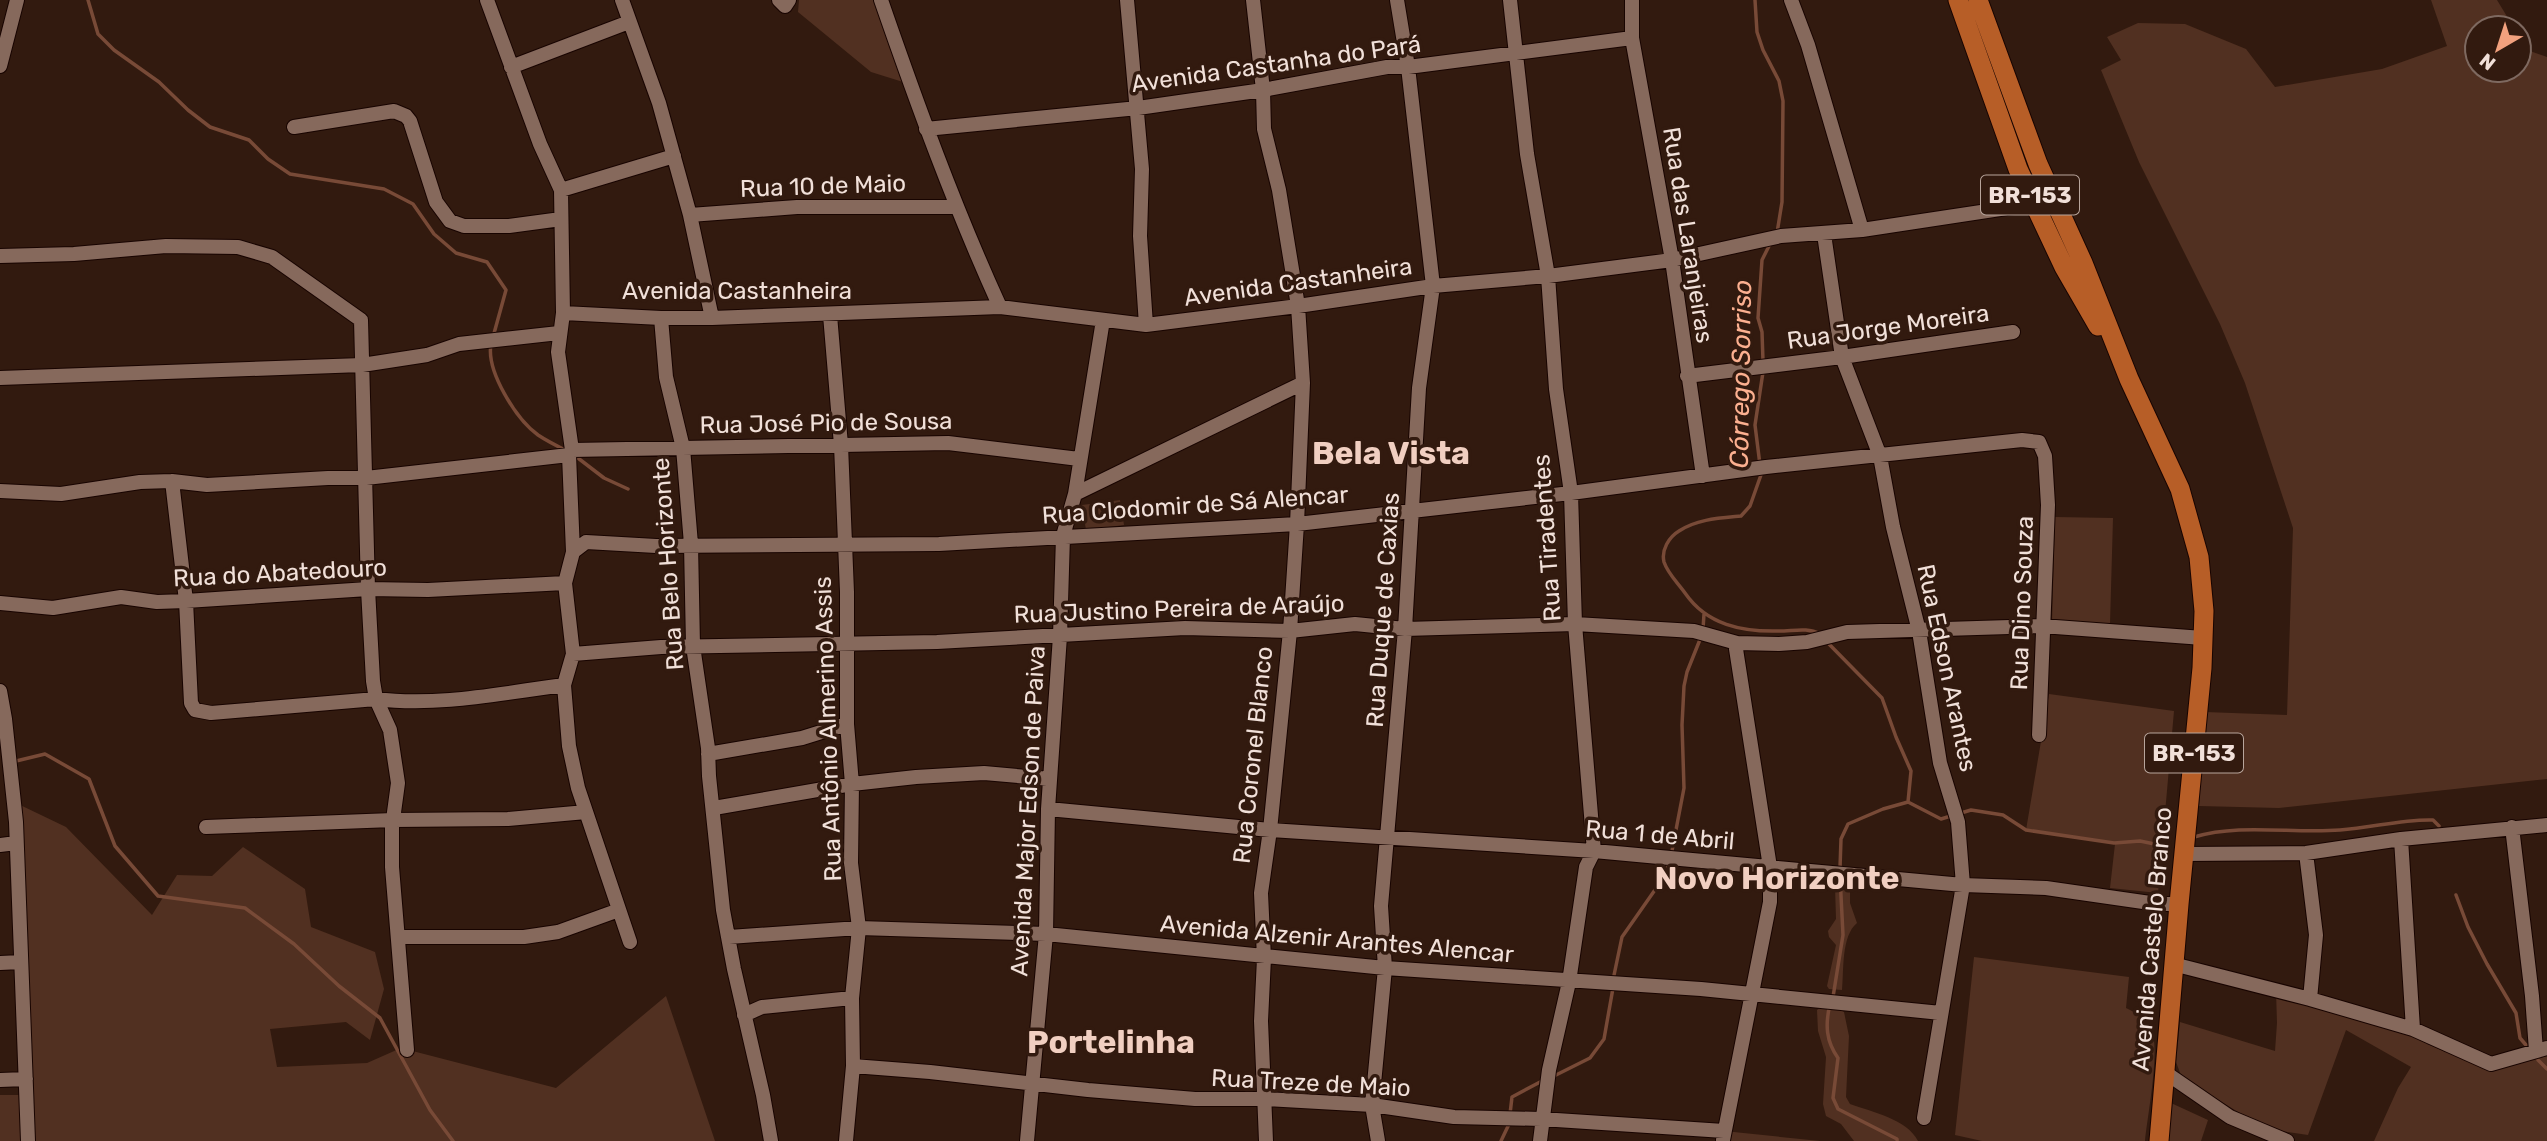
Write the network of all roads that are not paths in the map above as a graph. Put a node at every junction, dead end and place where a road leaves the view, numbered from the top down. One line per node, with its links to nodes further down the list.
1 (16, 0): 18 (street)
2 (487, 0): 19 (street)
3 (622, 0): 15 (street)
4 (779, 0): 5 (street)
5 (789, 0)
6 (881, 0): 24 (street)
7 (1127, 0): 22 (street)
8 (1253, 0): 21 (street, Rua Coronel Blanco)
9 (1398, 0): 20 (street, Rua Duque de Caxias)
10 (1510, 0): 17 (street, Rua Tiradentes)
11 (1632, 0): 16 (street, Rua das Laranjeiras)
12 (1791, 0): 31 (street)
13 (1958, 0): 27 (main road, Avenida Castelo Branco / BR-153)
14 (1978, 0): 51 (main road, Avenida Castelo Branco / BR-153)
15 (629, 22): 19 (street); 25 (street)
16 (1632, 38): 17 (street, Avenida Castanha do Pará); 34 (street, Rua das Laranjeiras)
17 (1516, 53): 20 (street, Avenida Castanha do Pará); 35 (street, Rua Tiradentes)
18 (0, 66)
19 (511, 67): 26 (street)
20 (1408, 67): 21 (street, Avenida Castanha do Pará); 36 (street, Rua Duque de Caxias)
21 (1262, 90): 22 (street, Avenida Castanha do Pará); 37 (street, Rua Coronel Blanco)
22 (1138, 108): 24 (street, Avenida Castanha do Pará); 44 (street)
23 (295, 127): 30 (street)
24 (926, 129): 28 (street)
25 (674, 156): 26 (street); 29 (street)
26 (561, 190): 30 (street)
27 (2034, 204): 31 (street, Avenida Castanheira); 51 (main road, Avenida Castelo Branco / BR-153)
28 (957, 207): 29 (street, Rua 10 de Maio); 38 (street)
29 (690, 215): 42 (street)
30 (561, 219): 39 (street)
31 (1861, 230): 32 (street, Avenida Castanheira)
32 (1824, 233): 34 (street, Avenida Castanheira); 47 (street, Rua Edson Arantes)
33 (0, 257): 48 (street)
34 (1672, 260): 35 (street, Avenida Castanheira); 49 (street, Rua das Laranjeiras)
35 (1548, 276): 36 (street, Avenida Castanheira); 63 (street, Rua Tiradentes)
36 (1433, 286): 37 (street, Avenida Castanheira); 65 (street, Rua Duque de Caxias)
37 (1298, 306): 44 (street, Avenida Castanheira); 52 (street, Rua Coronel Blanco)
38 (1000, 307): 40 (street, Avenida Castanheira); 43 (street, Avenida Castanheira)
39 (563, 313): 41 (street, Avenida Castanheira); 46 (street)
40 (830, 315): 42 (street, Avenida Castanheira); 53 (street, Rua Antônio Almerino Assis)
41 (661, 318): 42 (street, Avenida Castanheira); 54 (street, Rua Belo Horizonte)
42 (712, 318)
43 (1103, 320): 44 (street, Avenida Castanheira); 57 (street, Avenida Major Edson de Paiva)
44 (1146, 325)
45 (2013, 332): 47 (street, Rua Jorge Moreira)
46 (559, 333): 48 (street); 55 (street)
47 (1842, 357): 49 (street, Rua Jorge Moreira); 56 (street, Rua Edson Arantes)
48 (362, 365): 50 (street); 60 (street)
49 (1687, 376): 59 (street, Rua das Laranjeiras)
50 (0, 378)
51 (2129, 379): 81 (main road, Avenida Castelo Branco / BR-153)
52 (1303, 383): 64 (street); 66 (street, Rua Coronel Blanco)
53 (841, 445): 54 (street, Rua José Pio de Sousa); 57 (street, Rua José Pio de Sousa); 69 (street, Rua Antônio Almerino Assis)
54 (683, 448): 55 (street, Rua José Pio de Sousa); 68 (street, Rua Belo Horizonte)
55 (571, 452): 60 (street, Rua José Pio de Sousa); 70 (street)
56 (1880, 456): 58 (street, Rua Clodomir de Sá Alencar); 59 (street, Rua Clodomir de Sá Alencar); 79 (street, Rua Edson Arantes)
57 (1079, 459): 64 (street, Avenida Major Edson de Paiva)
58 (2046, 473): 76 (street, Rua Dino Souza)
59 (1703, 477): 63 (street, Rua Clodomir de Sá Alencar)
60 (366, 478): 61 (street, Rua José Pio de Sousa); 72 (street)
61 (172, 481): 62 (street, Rua José Pio de Sousa); 73 (street)
62 (0, 491)
63 (1570, 493): 65 (street, Rua Clodomir de Sá Alencar); 75 (street, Rua Tiradentes)
64 (1075, 494): 67 (street, Avenida Major Edson de Paiva)
65 (1413, 510): 66 (street, Rua Clodomir de Sá Alencar); 77 (street, Rua Duque de Caxias)
66 (1297, 524): 67 (street, Rua Clodomir de Sá Alencar); 78 (street, Rua Coronel Blanco)
67 (1063, 536): 69 (street, Rua Clodomir de Sá Alencar); 80 (street, Avenida Major Edson de Paiva)
68 (691, 544): 69 (street, Rua Clodomir de Sá Alencar); 70 (street, Rua Clodomir de Sá Alencar); 84 (street, Rua Belo Horizonte)
69 (845, 544): 82 (street, Rua Antônio Almerino Assis)
70 (573, 552): 71 (street)
71 (565, 583): 72 (street, Rua do Abatedouro); 85 (street)
72 (368, 589): 73 (street, Rua do Abatedouro); 88 (street)
73 (186, 601): 74 (street, Rua do Abatedouro); 88 (street)
74 (0, 603)
75 (1575, 624): 77 (street, Rua Justino Pereira de Araújo); 83 (street, Rua Justino Pereira de Araújo); 106 (street, Rua Tiradentes)
76 (2042, 626): 79 (street, Rua Justino Pereira de Araújo); 81 (street, Rua Justino Pereira de Araújo); 90 (street, Rua Dino Souza)
77 (1405, 629): 78 (street, Rua Justino Pereira de Araújo); 102 (street, Rua Duque de Caxias)
78 (1290, 631): 80 (street, Rua Justino Pereira de Araújo); 101 (street, Rua Coronel Blanco)
79 (1919, 631): 83 (street, Rua Justino Pereira de Araújo); 110 (street, Rua Edson Arantes)
80 (1060, 636): 82 (street, Rua Justino Pereira de Araújo); 92 (street, Avenida Major Edson de Paiva)
81 (2203, 638): 108 (main road, Avenida Castelo Branco / BR-153)
82 (846, 643): 84 (street, Rua Justino Pereira de Araújo); 89 (street, Rua Antônio Almerino Assis)
83 (1737, 643): 109 (street)
84 (693, 646): 85 (street, Rua Justino Pereira de Araújo); 91 (street, Rua Belo Horizonte)
85 (573, 654): 86 (street)
86 (564, 685): 88 (street); 96 (street)
87 (0, 691): 104 (street)
88 (376, 699): 97 (street)
89 (847, 724): 91 (street); 93 (street, Rua Antônio Almerino Assis)
90 (2039, 735)
91 (708, 754): 94 (street, Rua Belo Horizonte)
92 (1050, 779): 93 (street); 95 (street, Avenida Major Edson de Paiva)
93 (852, 784): 94 (street); 113 (street, Rua Antônio Almerino Assis)
94 (714, 808): 116 (street, Rua Belo Horizonte)
95 (1048, 809): 101 (street, Rua 1 de Abril); 114 (street, Avenida Major Edson de Paiva)
96 (586, 812): 97 (street); 112 (street)
97 (393, 820): 99 (street); 115 (street)
98 (2547, 825): 100 (street)
99 (206, 827)
100 (2512, 827): 103 (street); 131 (street)
101 (1270, 830): 102 (street, Rua 1 de Abril); 118 (street, Rua Coronel Blanco)
102 (1388, 837): 106 (street, Rua 1 de Abril); 122 (street, Rua Duque de Caxias)
103 (2401, 839): 107 (street); 129 (street)
104 (16, 843): 105 (street); 119 (street)
105 (0, 845)
106 (1594, 851): 109 (street, Rua 1 de Abril); 123 (street, Rua Tiradentes)
107 (2306, 853): 108 (street); 126 (street)
108 (2183, 854): 111 (main road, Avenida Castelo Branco / BR-153)
109 (1770, 867): 110 (street, Rua 1 de Abril); 124 (street)
110 (1963, 885): 111 (street, Rua 1 de Abril); 127 (street, Rua Edson Arantes)
111 (2179, 904): 121 (main road, Avenida Castelo Branco / BR-153)
112 (619, 910): 115 (street); 117 (street)
113 (859, 928): 114 (street, Avenida Alzenir Arantes Alencar); 116 (street, Avenida Alzenir Arantes Alencar); 125 (street, Rua Antônio Almerino Assis)
114 (1046, 934): 118 (street, Avenida Alzenir Arantes Alencar); 136 (street, Avenida Major Edson de Paiva)
115 (398, 937): 130 (street)
116 (729, 937): 128 (street, Rua Belo Horizonte)
117 (630, 942)
118 (1264, 958): 122 (street, Avenida Alzenir Arantes Alencar); 137 (street, Rua Coronel Blanco)
119 (21, 962): 120 (street); 134 (street)
120 (0, 964)
121 (2173, 964): 126 (street); 133 (main road, Avenida Castelo Branco / BR-153)
122 (1385, 968): 123 (street, Avenida Alzenir Arantes Alencar); 138 (street, Rua Duque de Caxias)
123 (1569, 982): 124 (street, Avenida Alzenir Arantes Alencar); 140 (street, Rua Tiradentes)
124 (1751, 993): 127 (street, Avenida Alzenir Arantes Alencar); 141 (street)
125 (852, 998): 128 (street); 132 (street, Rua Antônio Almerino Assis)
126 (2311, 999): 129 (street)
127 (1941, 1013): 139 (street, Rua Edson Arantes)
128 (744, 1015): 143 (street, Rua Belo Horizonte)
129 (2413, 1030): 131 (street)
130 (407, 1050)
131 (2541, 1050)
132 (853, 1066): 136 (street, Rua Treze de Maio); 144 (street, Rua Antônio Almerino Assis)
133 (2166, 1073): 149 (main road, Avenida Castelo Branco / BR-153); 150 (street)
134 (26, 1079): 135 (street); 142 (street)
135 (0, 1080)
136 (1031, 1082): 137 (street, Rua Treze de Maio); 145 (street, Avenida Major Edson de Paiva)
137 (1266, 1099): 138 (street, Rua Treze de Maio); 146 (street, Rua Coronel Blanco)
138 (1372, 1105): 140 (street, Rua Treze de Maio); 147 (street, Rua Duque de Caxias)
139 (1924, 1118)
140 (1541, 1119): 141 (street, Rua Treze de Maio); 148 (street)
141 (1724, 1136)
142 (28, 1141)
143 (771, 1141)
144 (846, 1141)
145 (1027, 1141)
146 (1266, 1141)
147 (1378, 1141)
148 (1540, 1141)
149 (2159, 1141)
150 (2287, 1141)

